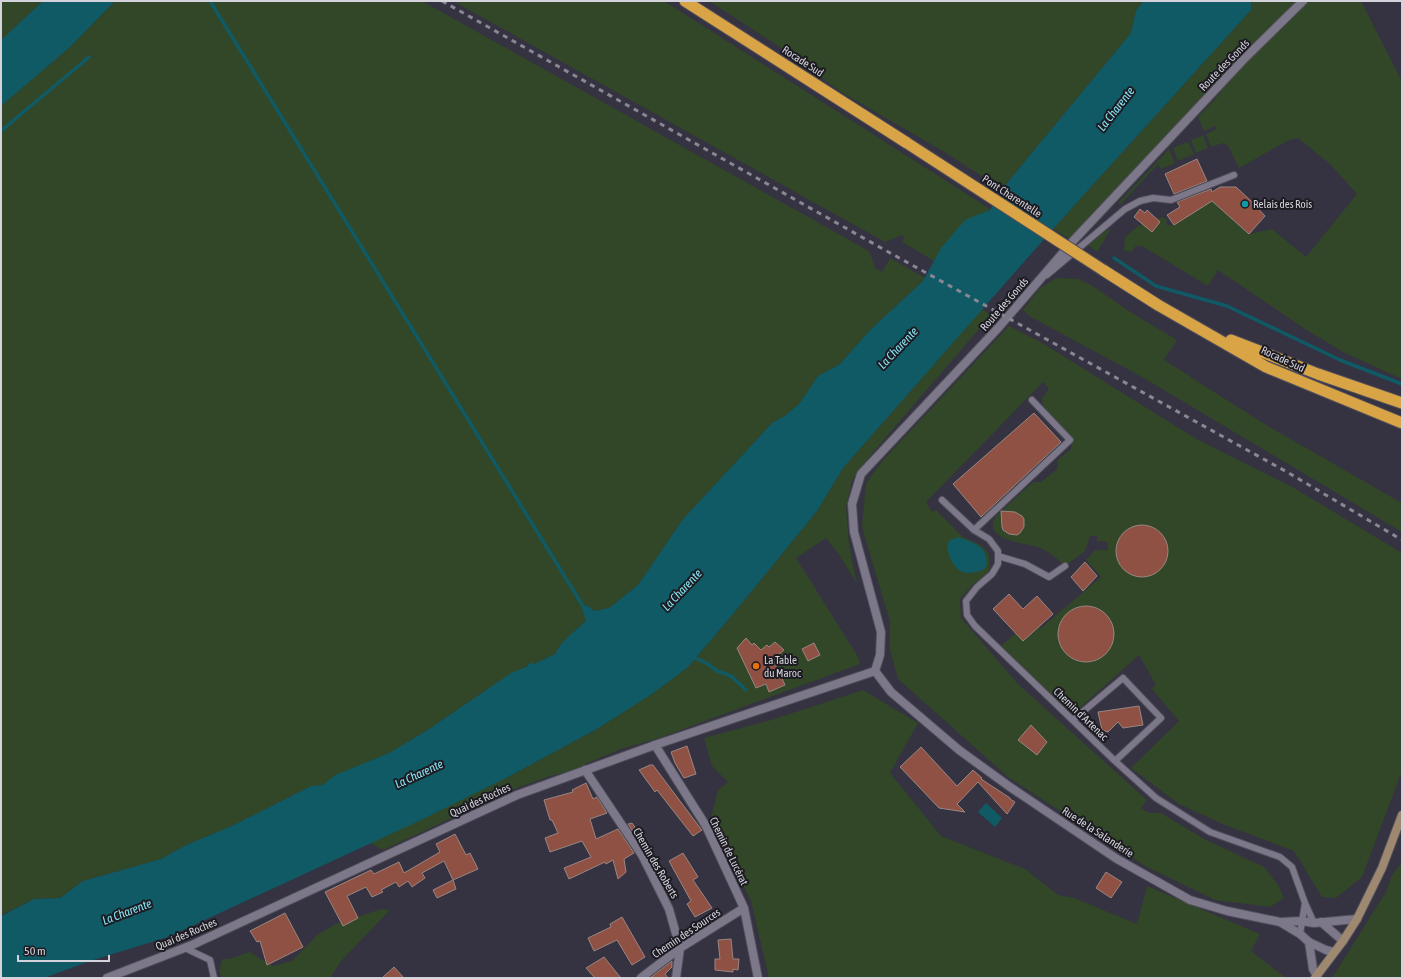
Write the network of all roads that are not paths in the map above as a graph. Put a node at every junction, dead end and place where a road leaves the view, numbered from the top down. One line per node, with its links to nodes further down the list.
1 (685, 1): 3 (highway, Rocade Sud)
2 (1303, 1): 6 (street, Route des Gonds)
3 (907, 144): 5 (highway, Pont Charentelle, bridge)
4 (1234, 175): 6 (lane)
5 (1104, 270): 7 (highway, Rocade Sud)
6 (1034, 287): 15 (street, Route des Gonds)
7 (1158, 305): 9 (highway, Rocade Sud); 10 (highway, Rocade Sud)
8 (1032, 400): 12 (lane)
9 (1402, 402)
10 (1402, 423)
11 (942, 500): 12 (lane)
12 (974, 530): 13 (lane)
13 (998, 556): 14 (lane); 16 (lane, Chemin d'Artenac)
14 (1065, 566)
15 (875, 671): 17 (street, Quai des Roches); 25 (street, Rue de la Salanderie)
16 (1073, 720): 18 (lane, Chemin d'Artenac); 18 (lane)
17 (655, 745): 19 (street, Quai des Roches); 22 (street, Chemin de Lucérat)
18 (1115, 761): 21 (lane, Chemin d'Artenac)
19 (585, 770): 30 (street, Quai des Roches); 31 (street, Chemin des Roberts)
20 (1402, 815): 23 (main road)
21 (1305, 903): 24 (lane); 26 (lane, Chemin d'Artenac)
22 (744, 908): 31 (street, Chemin des Sources); 38 (street, Chemin de Lucérat)
23 (1357, 919): 26 (street); 28 (main road)
24 (1301, 921): 25 (street); 26 (street); 27 (lane)
25 (1280, 922): 27 (street, Rue de la Salanderie)
26 (1318, 922): 28 (street)
27 (1300, 934): 29 (street, Rue de la Salanderie)
28 (1343, 941): 32 (main road)
29 (1309, 942): 32 (street, Rue de la Salanderie); 33 (street)
30 (185, 948): 34 (street, Quai des Roches); 35 (lane)
31 (680, 948): 36 (street, Chemin des Sources); 37 (street, Chemin des Roberts)
32 (1334, 952): 33 (main road)
33 (1316, 977)
34 (107, 978)
35 (214, 978)
36 (641, 978)
37 (676, 978)
38 (758, 978)

